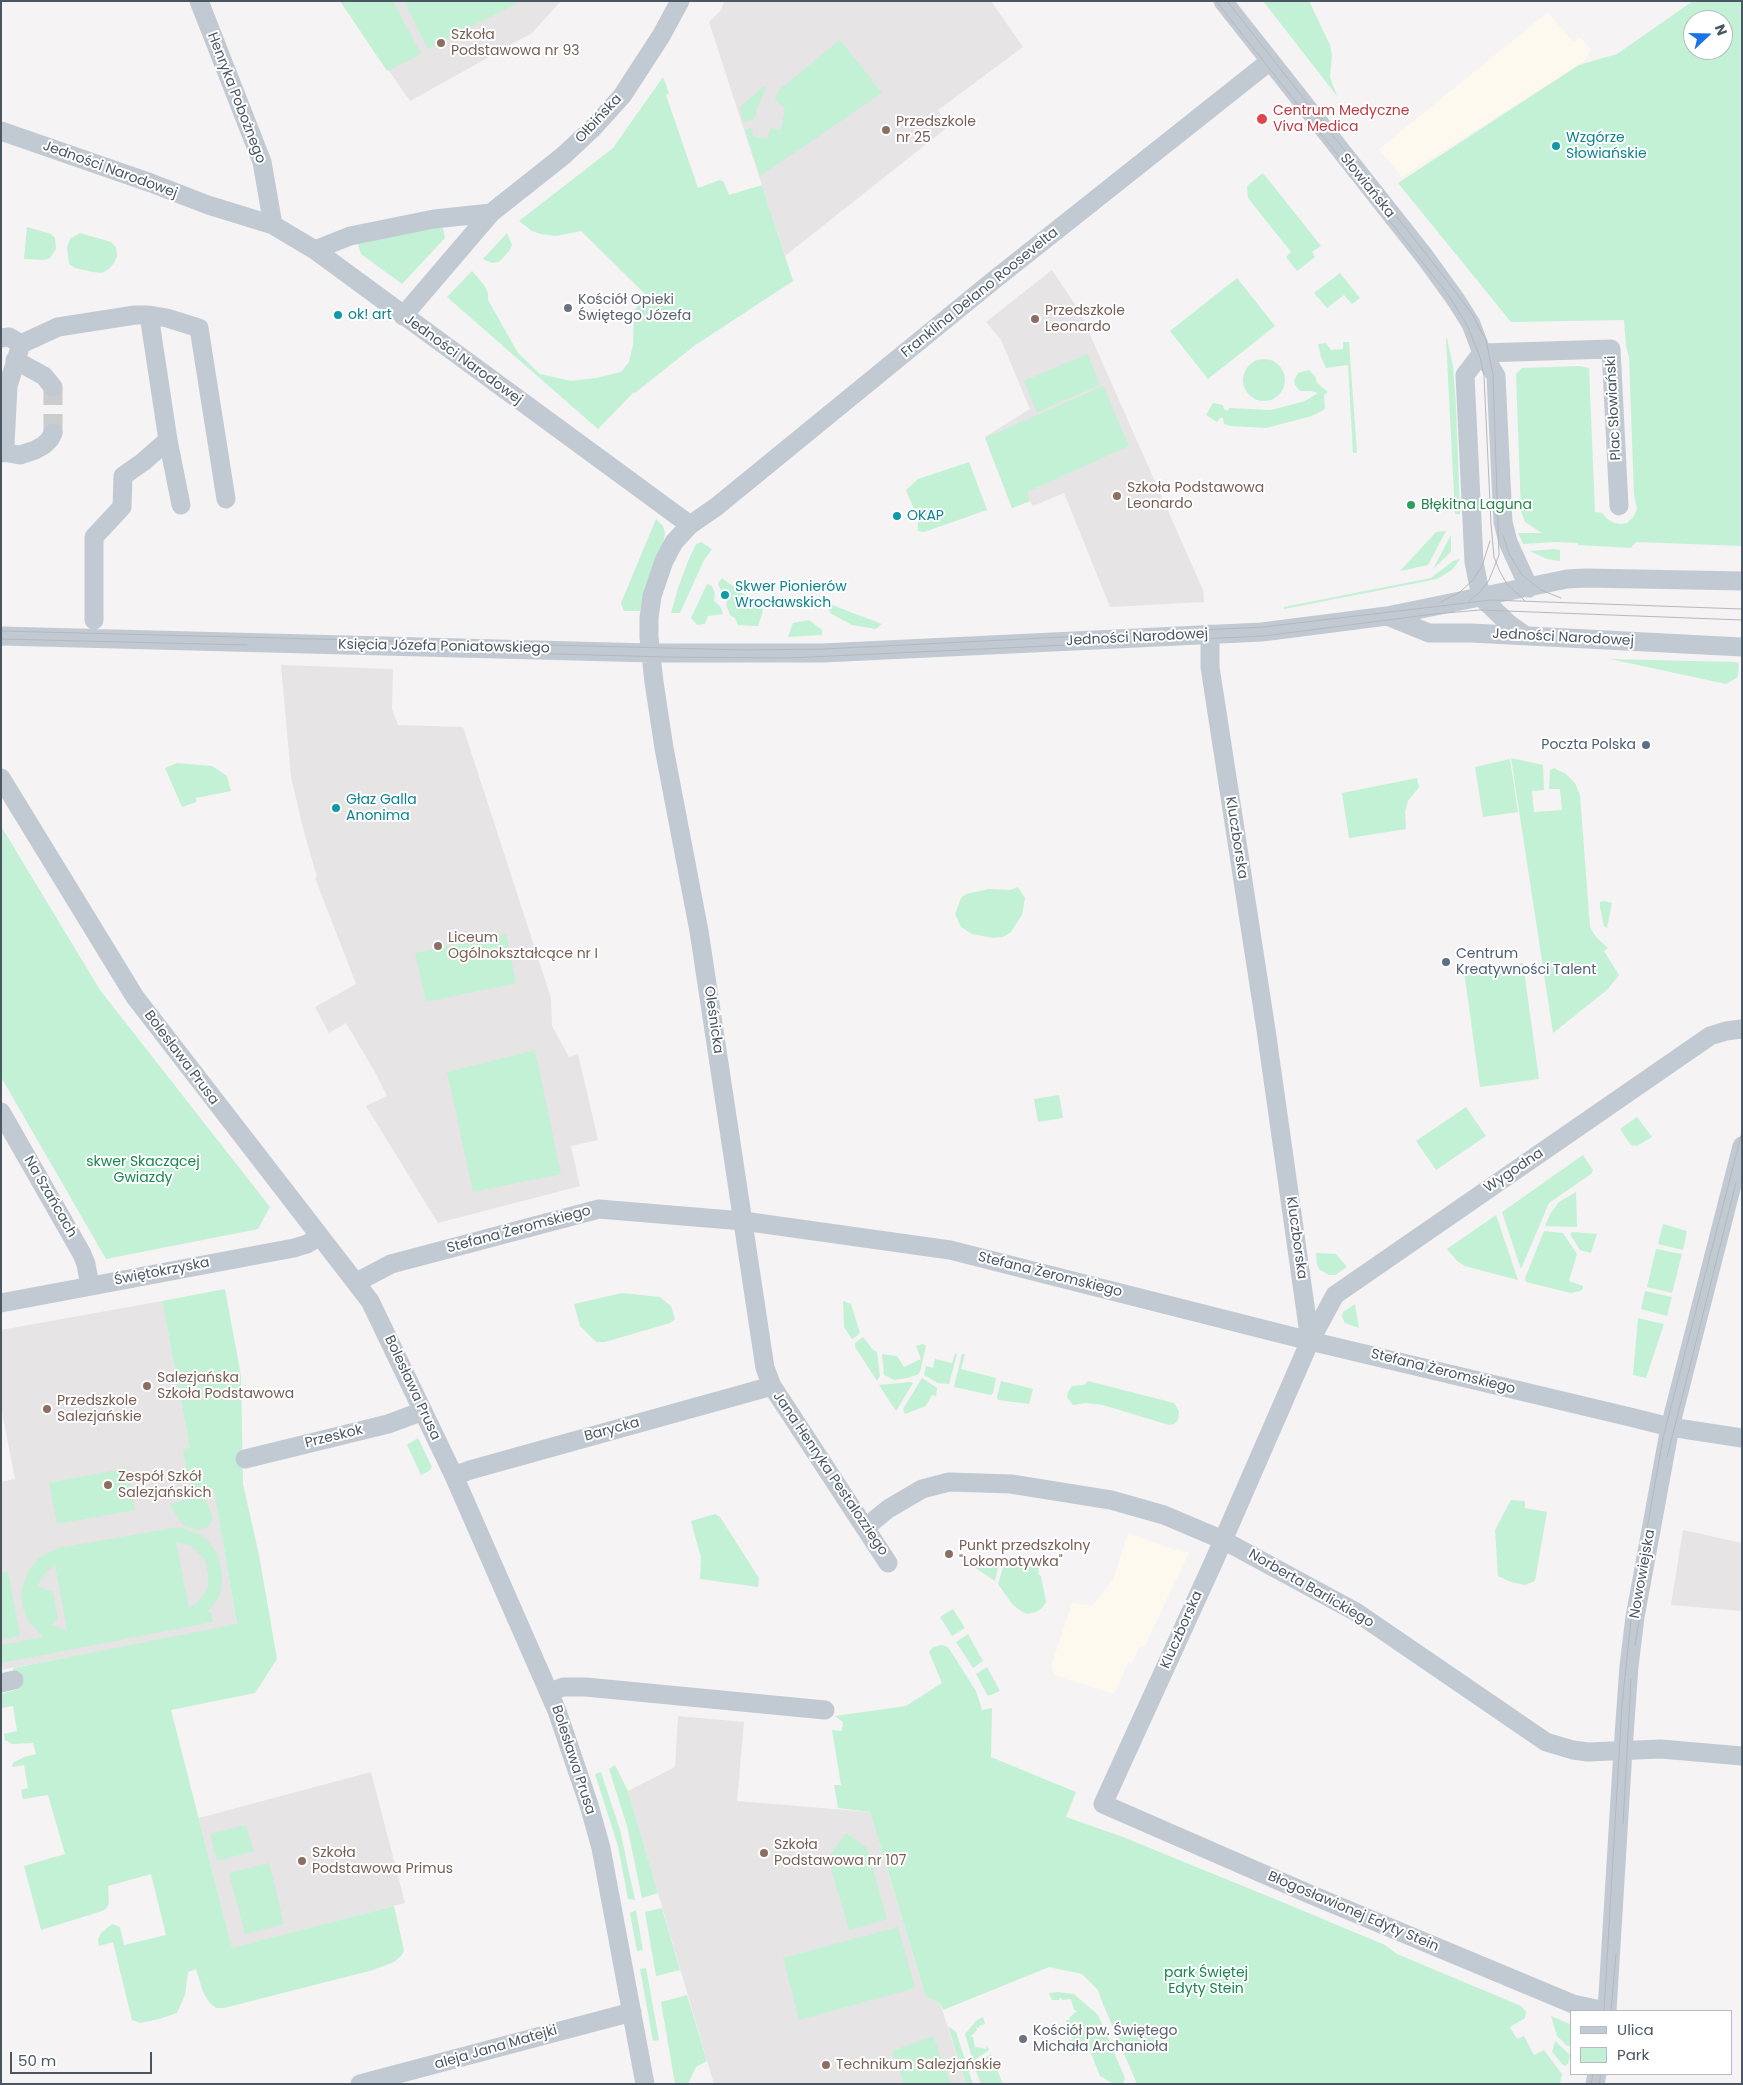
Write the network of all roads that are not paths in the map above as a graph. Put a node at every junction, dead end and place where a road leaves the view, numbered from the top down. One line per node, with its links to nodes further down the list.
1 (199, 1): 7 (street, Henryka Pobożnego)
2 (680, 1): 6 (street, Ołbińska)
3 (1223, 1): 4 (street, Słowiańska)
4 (1270, 61): 13 (street, Słowiańska); 22 (street, Franklina Delano Roosevelta)
5 (1, 132): 7 (street, Jedności Narodowej)
6 (491, 213): 8 (street); 10 (street, Ołbińska)
7 (273, 226): 8 (street, Jedności Narodowej)
8 (314, 250): 10 (street, Jedności Narodowej)
9 (149, 315): 12 (street); 17 (street); 19 (street)
10 (403, 316): 22 (street, Jedności Narodowej)
11 (1, 338): 12 (street)
12 (18, 352): 14 (street); 15 (street)
13 (1482, 353): 21 (street, Plac Słowiański); 24 (street, Słowiańska); 25 (street)
14 (53, 387)
15 (3, 432): 18 (street)
16 (53, 433): 18 (street)
17 (168, 440): 20 (street); 27 (street)
18 (2, 453)
19 (226, 499)
20 (181, 505)
21 (1619, 506)
22 (690, 526): 33 (street, Franklina Delano Roosevelta)
23 (1742, 581): 24 (street, Jedności Narodowej)
24 (1529, 588): 25 (street, Jedności Narodowej)
25 (1480, 597): 26 (street, Jedności Narodowej); 30 (street)
26 (1387, 616): 28 (street, Jedności Narodowej); 30 (street, Jedności Narodowej)
27 (94, 620)
28 (1210, 634): 32 (street, Jedności Narodowej); 43 (street, Kluczborska)
29 (1, 636): 33 (street, Księcia Józefa Poniatowskiego)
30 (1526, 636): 31 (street, Jedności Narodowej)
31 (1742, 647)
32 (886, 650): 33 (street, Księcia Józefa Poniatowskiego)
33 (651, 654): 38 (street, Oleśnicka)
34 (1, 778): 39 (street, Bolesława Prusa)
35 (1742, 1029): 43 (street, Wygodna)
36 (1, 1112): 41 (street, Na Szańcach)
37 (1742, 1146): 46 (street, Nowowiejska)
38 (742, 1221): 40 (street, Stefana Żeromskiego); 43 (street, Stefana Żeromskiego); 44 (street, Oleśnicka)
39 (320, 1236): 40 (street, Bolesława Prusa); 41 (street, Świętokrzyska)
40 (357, 1282): 45 (street, Bolesława Prusa)
41 (90, 1286): 42 (street, Świętokrzyska)
42 (1, 1302)
43 (1310, 1341): 46 (street, Stefana Żeromskiego); 51 (street, Kluczborska)
44 (772, 1386): 49 (street, Barycka); 50 (street, Jana Henryka Pestalozziego)
45 (423, 1411): 48 (street, Przeskok); 49 (street, Bolesława Prusa)
46 (1670, 1426): 47 (street, Stefana Żeromskiego); 55 (street, Nowowiejska)
47 (1742, 1438)
48 (245, 1459)
49 (454, 1476): 53 (street, Bolesława Prusa)
50 (866, 1526): 51 (street, Norberta Barlickiego); 52 (street, Jana Henryka Pestalozziego)
51 (1223, 1540): 55 (street, Norberta Barlickiego); 57 (street, Kluczborska)
52 (888, 1563)
53 (550, 1692): 54 (street); 60 (street, Bolesława Prusa)
54 (825, 1710)
55 (1623, 1750): 56 (street, Norberta Barlickiego); 59 (street, Nowowiejska)
56 (1742, 1756)
57 (1103, 1804): 58 (street, Błogosławionej Edyty Stein)
58 (1601, 2010)
59 (1606, 2010)
60 (632, 2012): 61 (street, aleja Jana Matejki); 62 (street, Bolesława Prusa)
61 (360, 2084)
62 (645, 2084)

